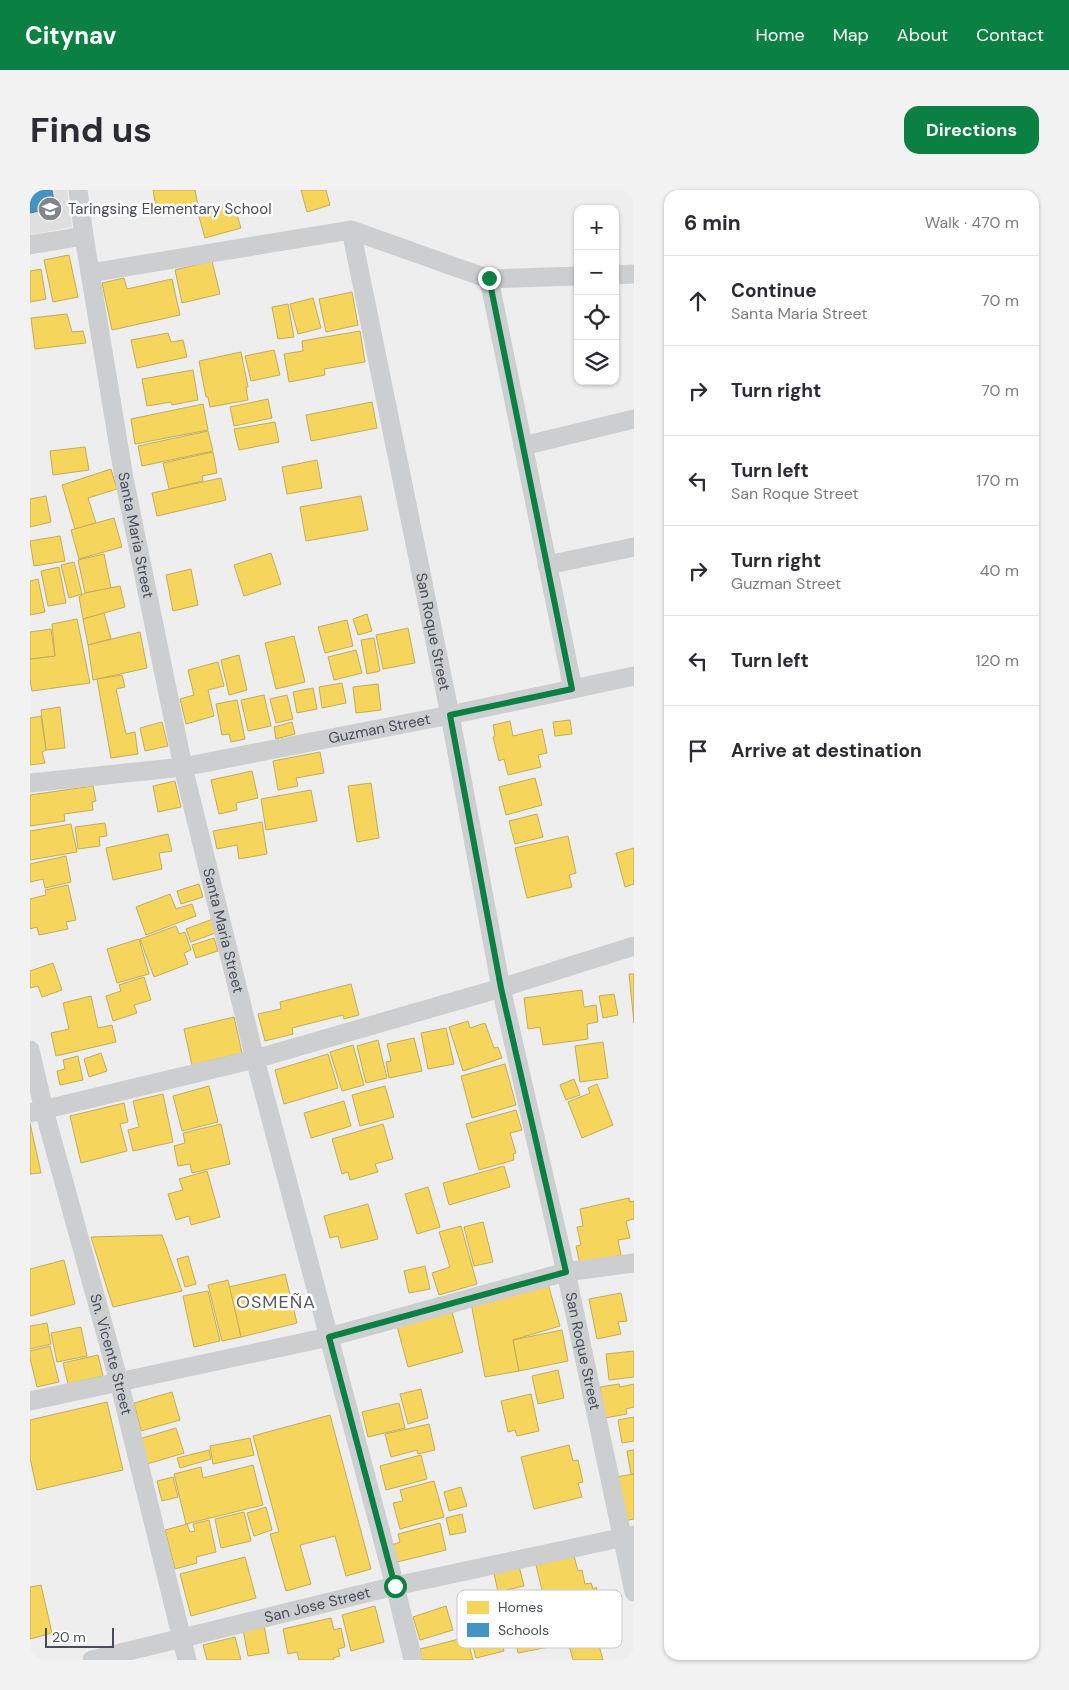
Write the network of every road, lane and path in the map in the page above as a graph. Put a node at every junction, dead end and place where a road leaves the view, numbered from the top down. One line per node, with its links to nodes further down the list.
1 (78, 190): 3 (street, Santa Maria Street)
2 (351, 230): 5 (street); 9 (street); 16 (street, San Roque Street)
3 (84, 236): 4 (street); 5 (street, Santa Maria Street)
4 (30, 245)
5 (90, 273): 17 (street, Santa Maria Street)
6 (634, 274): 7 (street)
7 (619, 275)
8 (574, 276): 9 (street)
9 (489, 278): 11 (street)
10 (634, 418): 11 (street)
11 (523, 446): 13 (street)
12 (634, 547): 13 (street)
13 (548, 565): 15 (street)
14 (634, 676): 15 (street, Guzman Street)
15 (572, 689): 16 (street, Guzman Street)
16 (450, 715): 17 (street, Guzman Street); 20 (street, San Roque Street)
17 (183, 767): 18 (street, Guzman Street); 22 (street, Santa Maria Street)
18 (30, 783)
19 (634, 946): 20 (street)
20 (501, 988): 22 (street); 25 (street, San Roque Street)
21 (30, 1050): 23 (street, Sn. Vicente Street)
22 (255, 1059): 23 (street); 26 (street, Santa Maria Street)
23 (37, 1111): 27 (street, Sn. Vicente Street)
24 (634, 1263): 25 (street)
25 (566, 1272): 26 (street); 29 (street, San Roque Street)
26 (329, 1337): 27 (street); 30 (street, Santa Maria Street)
27 (120, 1382): 28 (street); 32 (street, Sn. Vicente Street)
28 (30, 1401)
29 (628, 1536): 30 (street, San Jose Street); 31 (street, San Roque Street)
30 (395, 1586): 32 (street, San Jose Street); 35 (street, Santa Maria Street)
31 (634, 1592)
32 (182, 1639): 33 (street, San Jose Street); 34 (street, Sn. Vicente Street)
33 (92, 1660)
34 (187, 1660)
35 (413, 1660)

